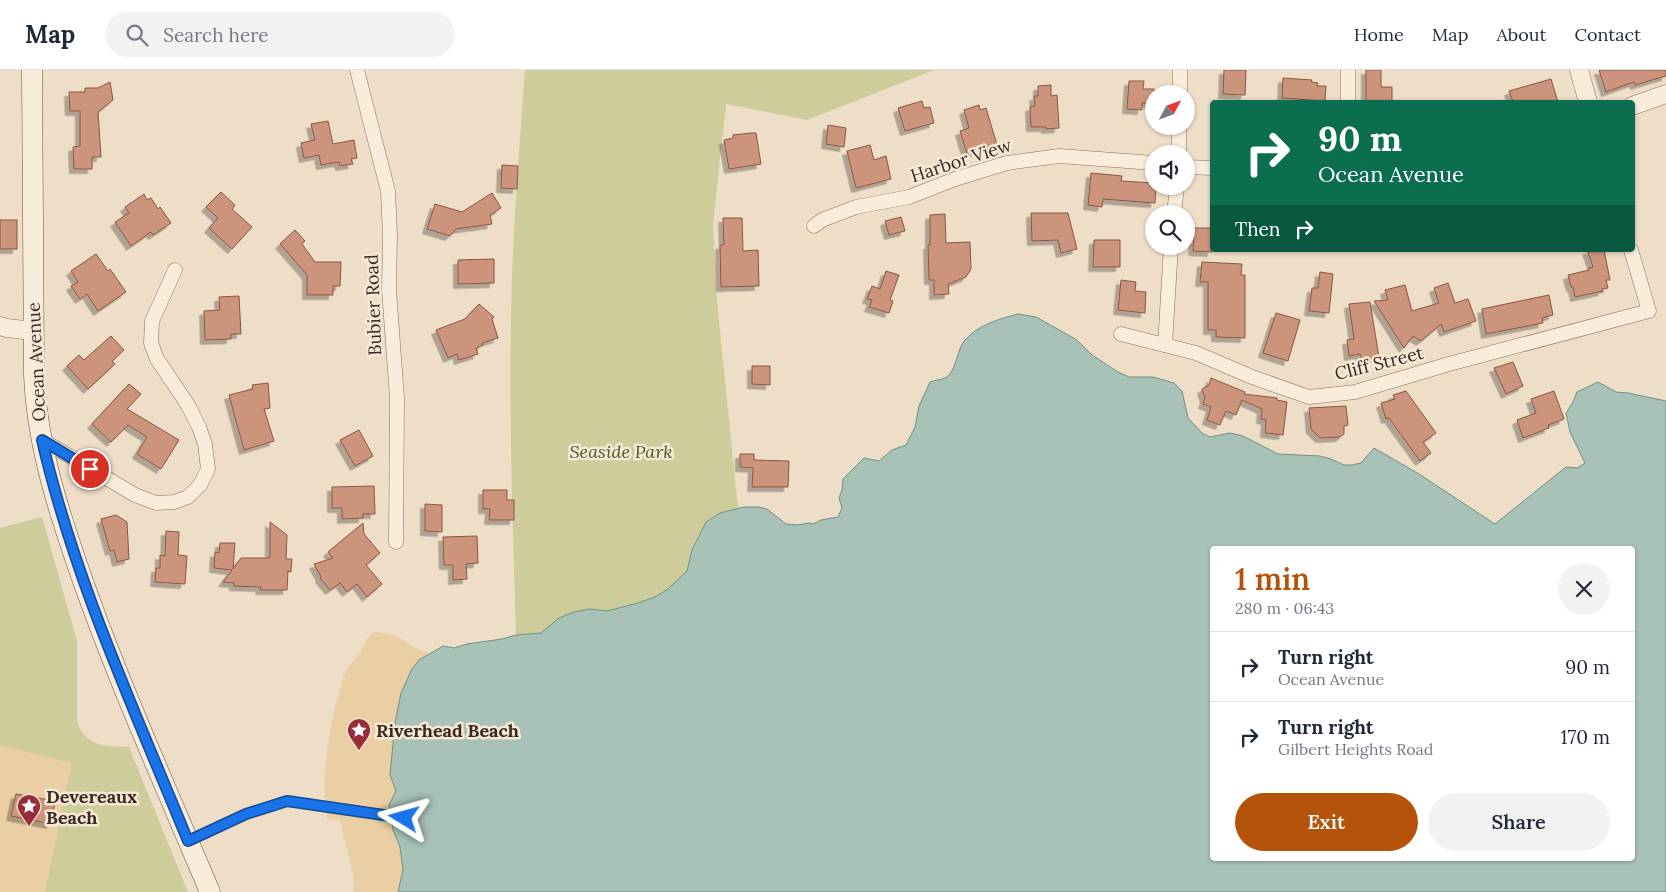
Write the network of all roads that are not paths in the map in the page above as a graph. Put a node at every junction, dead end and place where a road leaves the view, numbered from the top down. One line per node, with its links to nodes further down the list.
1 (32, 70): 19 (main road, Ocean Avenue)
2 (357, 70): 23 (street, Bubier Road)
3 (1180, 70): 6 (street)
4 (1348, 70): 8 (street)
5 (1579, 70): 9 (street)
6 (1180, 85)
7 (1666, 94): 10 (street)
8 (1348, 100)
9 (1587, 100)
10 (1635, 105)
11 (1145, 162): 14 (street, Harbor View)
12 (1195, 167): 13 (street)
13 (1210, 168)
14 (814, 226)
15 (1632, 252): 21 (street, Cliff Street)
16 (1170, 255): 21 (street)
17 (175, 270): 22 (street)
18 (0, 326): 19 (street)
19 (33, 332): 22 (main road, Ocean Avenue)
20 (1121, 334): 21 (street, Cliff Street)
21 (1165, 345)
22 (42, 440): 25 (main road, Ocean Avenue)
23 (396, 542)
24 (404, 818): 25 (lane)
25 (188, 841): 26 (main road, Ocean Avenue)
26 (210, 892)

